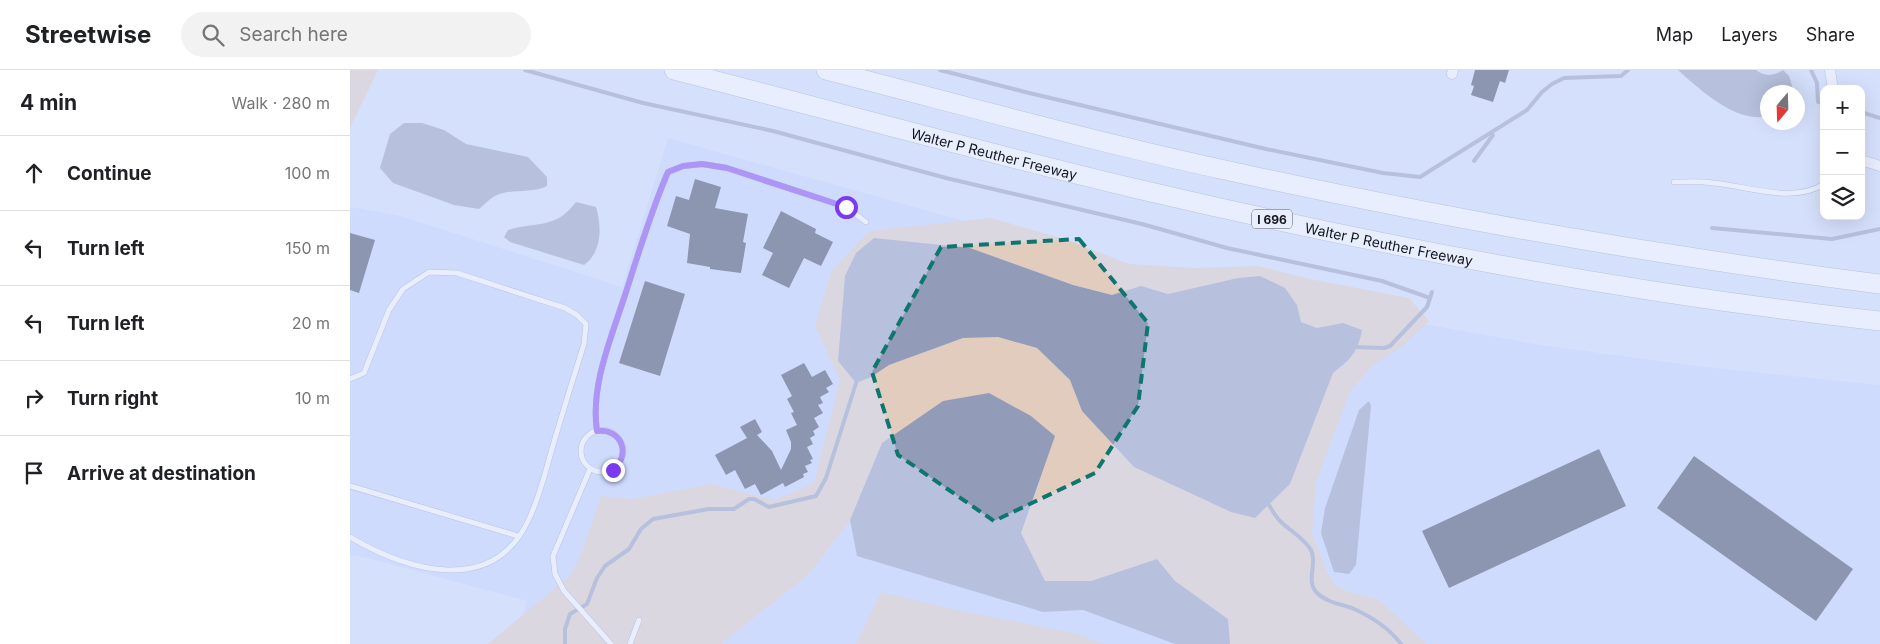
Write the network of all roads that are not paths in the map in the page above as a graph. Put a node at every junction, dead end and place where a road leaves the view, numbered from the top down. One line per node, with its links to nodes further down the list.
1 (674, 70): 11 (highway, Walter P Reuther Freeway / I 696)
2 (826, 70): 10 (highway)
3 (1830, 70): 4 (street)
4 (1832, 85)
5 (1865, 161): 6 (street)
6 (1880, 166)
7 (1674, 182): 8 (lane)
8 (1820, 186)
9 (866, 222): 13 (lane)
10 (1880, 284)
11 (1880, 322)
12 (350, 379): 17 (lane)
13 (597, 431): 14 (lane); 14 (lane)
14 (590, 469): 19 (lane)
15 (350, 486): 17 (lane)
16 (350, 536): 17 (lane)
17 (518, 536)
18 (639, 620): 20 (lane)
19 (611, 644)
20 (630, 644)

